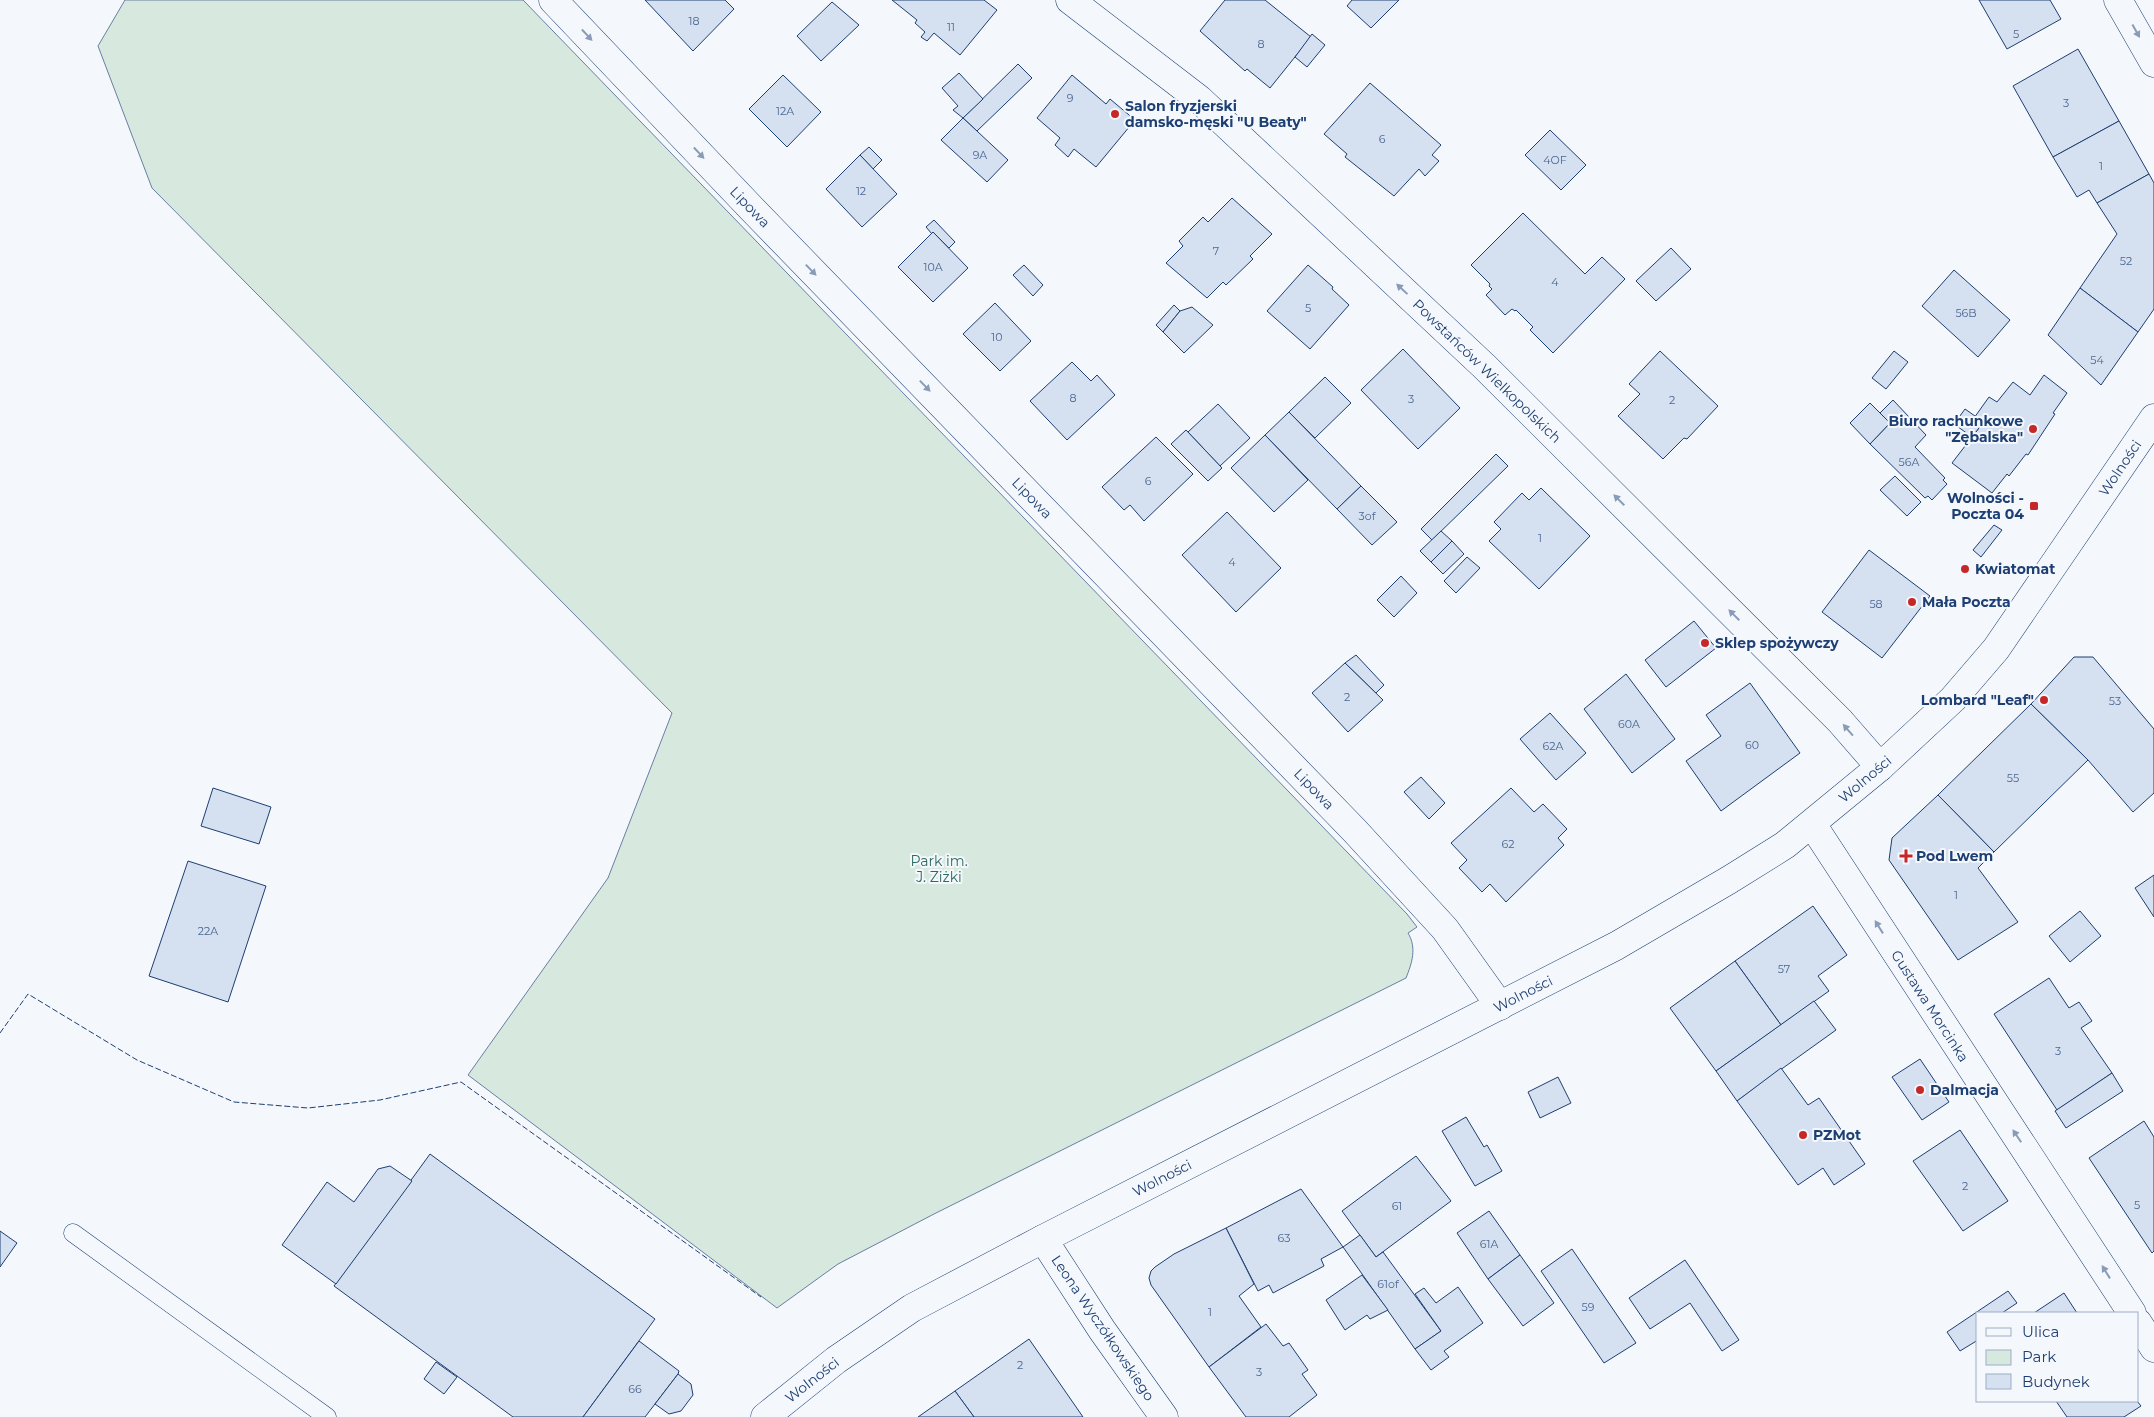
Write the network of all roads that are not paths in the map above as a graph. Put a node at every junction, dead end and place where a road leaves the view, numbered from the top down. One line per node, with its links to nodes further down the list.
1 (553, 0): 8 (street, Lipowa, one-way to 8)
2 (1070, 0): 6 (street, Powstańców Wielkopolskich, one-way to 2)
3 (2118, 0): 4 (street, one-way to 4)
4 (2154, 63)
5 (2154, 418): 6 (street, Wolności)
6 (1880, 767): 7 (street, Wolności)
7 (1812, 824): 8 (street, Wolności); 11 (street, Gustawa Morcinka, one-way to 7)
8 (1500, 1006): 10 (street, Wolności)
9 (73, 1233): 14 (lane)
10 (1043, 1239): 15 (street, Wolności); 16 (street, Leona Wyczółkowskiego)
11 (2131, 1312)
12 (2139, 1325): 13 (street)
13 (2154, 1348)
14 (327, 1417)
15 (765, 1417)
16 (1164, 1417)

